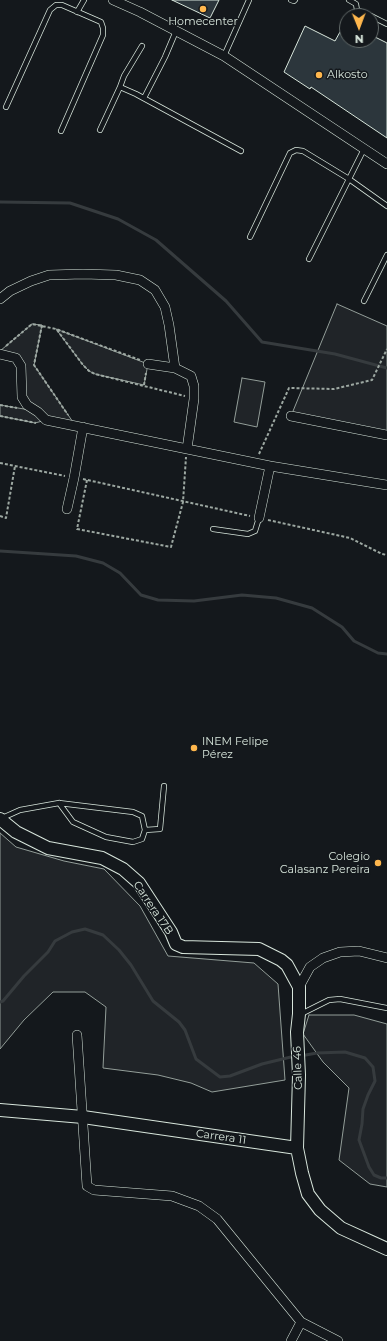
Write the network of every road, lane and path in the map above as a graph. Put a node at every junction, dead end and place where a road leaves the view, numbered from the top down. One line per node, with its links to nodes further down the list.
1 (84, 0): 8 (lane)
2 (113, 0): 9 (street)
3 (249, 0): 11 (lane)
4 (291, 0): 5 (lane)
5 (295, 0)
6 (349, 0): 7 (lane)
7 (357, 8)
8 (77, 12): 14 (lane); 16 (lane)
9 (176, 31): 11 (street); 13 (lane)
10 (142, 46): 12 (lane)
11 (224, 56): 17 (street)
12 (120, 87): 13 (lane); 15 (lane)
13 (144, 98): 18 (lane)
14 (6, 107)
15 (100, 130)
16 (61, 131)
17 (364, 149): 19 (street); 20 (lane)
18 (241, 151)
19 (387, 164)
20 (349, 179): 21 (lane); 22 (lane); 24 (lane)
21 (387, 206)
22 (250, 237)
23 (387, 255): 26 (lane)
24 (309, 259)
25 (0, 299): 32 (street)
26 (364, 301)
27 (42, 326): 28 (path); 30 (path); 37 (path)
28 (56, 329): 31 (path); 33 (path)
29 (387, 348): 40 (path)
30 (3, 350): 36 (street)
31 (148, 364): 32 (street)
32 (175, 368): 33 (street)
33 (194, 399): 39 (street)
34 (0, 416): 36 (path)
35 (291, 416): 38 (street)
36 (46, 420): 37 (street)
37 (79, 426): 39 (street); 44 (street)
38 (387, 435)
39 (186, 449): 40 (street); 46 (path)
40 (255, 462): 43 (street)
41 (0, 463): 42 (path)
42 (15, 466): 44 (path); 48 (path)
43 (270, 466): 45 (street); 49 (street)
44 (74, 478): 47 (street)
45 (387, 485)
46 (183, 502): 46 (path); 49 (path)
47 (67, 509)
48 (0, 516)
49 (259, 518): 51 (lane)
50 (271, 521): 52 (path)
51 (212, 529)
52 (387, 555)
53 (164, 786): 56 (lane)
54 (59, 803): 55 (lane); 56 (lane); 56 (lane)
55 (0, 819): 58 (street, Carrera 17B)
56 (145, 830)
57 (387, 958): 58 (street)
58 (299, 988): 60 (street, Calle 46)
59 (387, 1008): 60 (lane)
60 (299, 1014): 64 (street, Calle 46)
61 (77, 1034): 63 (street)
62 (0, 1110): 63 (street, Carrera 11)
63 (83, 1117): 64 (street, Carrera 11); 66 (street)
64 (297, 1148): 65 (street)
65 (387, 1249)
66 (301, 1322): 67 (street); 68 (street)
67 (291, 1341)
68 (338, 1341)

